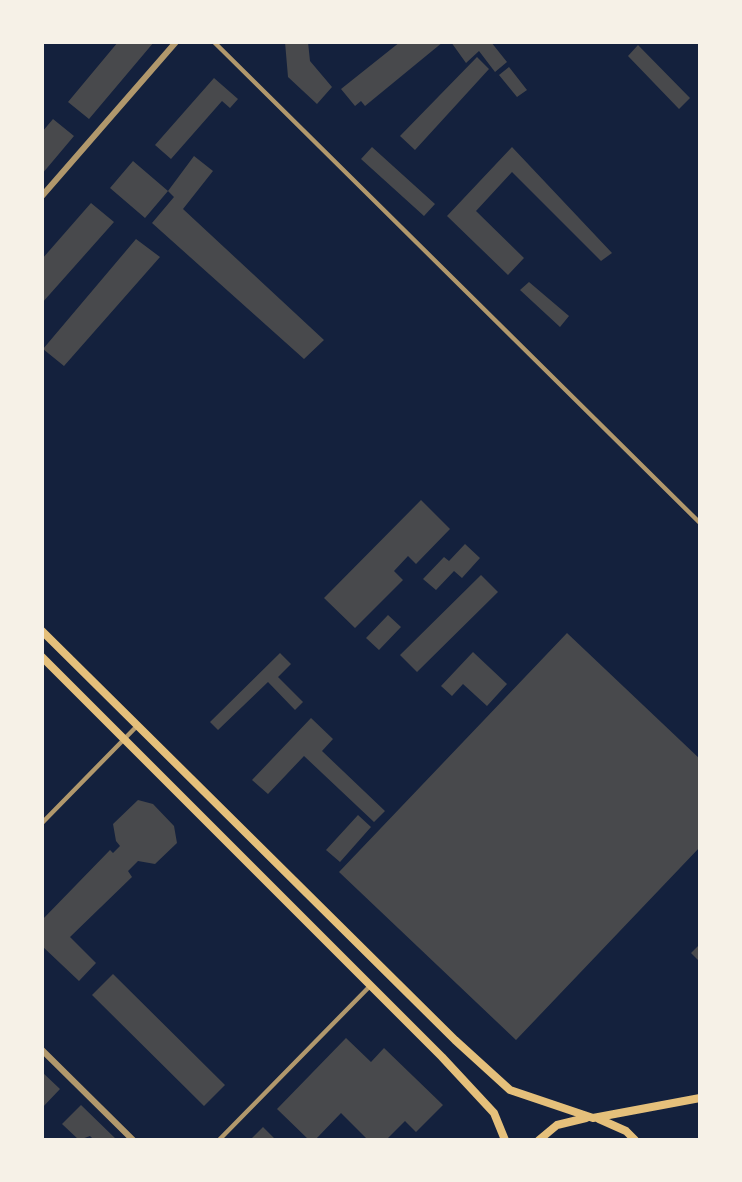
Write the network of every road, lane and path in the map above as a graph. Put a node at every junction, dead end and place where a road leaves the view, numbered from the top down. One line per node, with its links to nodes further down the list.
1 (176, 42): 3 (street)
2 (214, 42): 4 (street)
3 (42, 195)
4 (700, 523)
5 (42, 631): 7 (main road)
6 (42, 657): 8 (main road)
7 (137, 726): 8 (street); 13 (main road)
8 (125, 738): 9 (street); 10 (main road)
9 (42, 823)
10 (372, 985): 15 (street); 16 (main road)
11 (42, 1050): 14 (street)
12 (700, 1098): 13 (main road)
13 (593, 1118): 17 (main road); 18 (main road)
14 (133, 1140)
15 (219, 1140)
16 (505, 1140)
17 (539, 1140)
18 (635, 1140)

